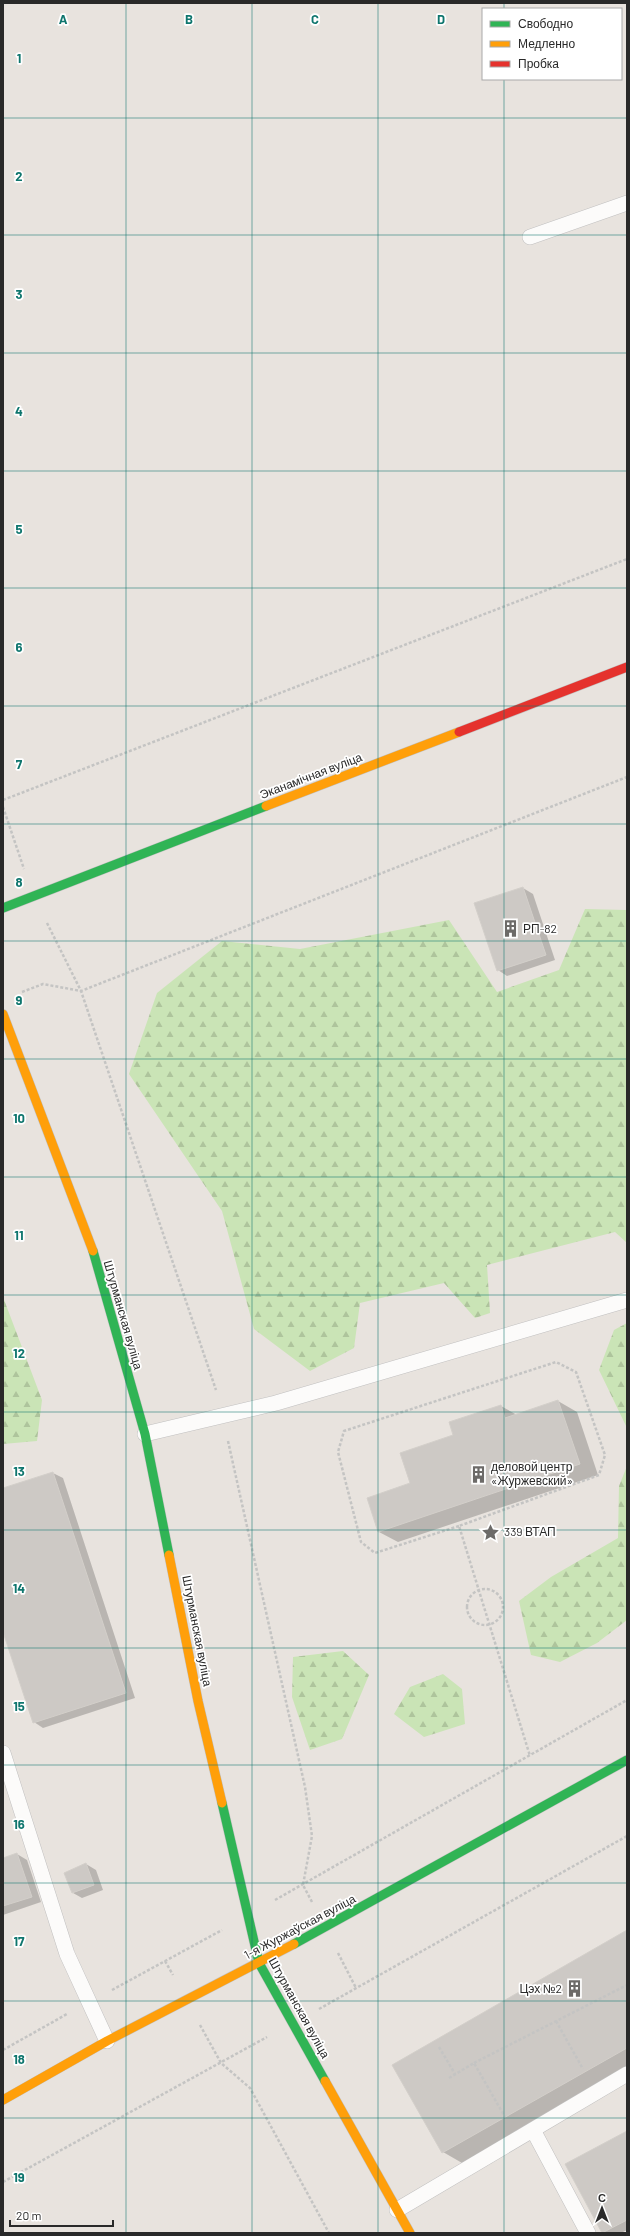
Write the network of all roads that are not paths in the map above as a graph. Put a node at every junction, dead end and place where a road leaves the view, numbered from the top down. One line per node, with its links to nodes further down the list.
1 (627, 203): 2 (lane)
2 (530, 237)
3 (627, 667): 4 (street, Эканамічная вуліца)
4 (3, 908)
5 (3, 1014): 7 (street, Штурманская вуліца)
6 (627, 1300): 7 (lane)
7 (145, 1434): 10 (street, Штурманская вуліца)
8 (3, 1753): 11 (lane)
9 (627, 1760): 10 (street, 1-я Журжаўская вуліца)
10 (259, 1963): 11 (street, 1-я Журжаўская вуліца); 15 (street, Штурманская вуліца)
11 (107, 2041): 13 (street, 1-я Журжаўская вуліца)
12 (627, 2074): 14 (lane)
13 (3, 2100)
14 (533, 2130): 15 (lane); 17 (lane)
15 (397, 2210): 16 (street, Штурманская вуліца)
16 (410, 2233)
17 (588, 2233)

